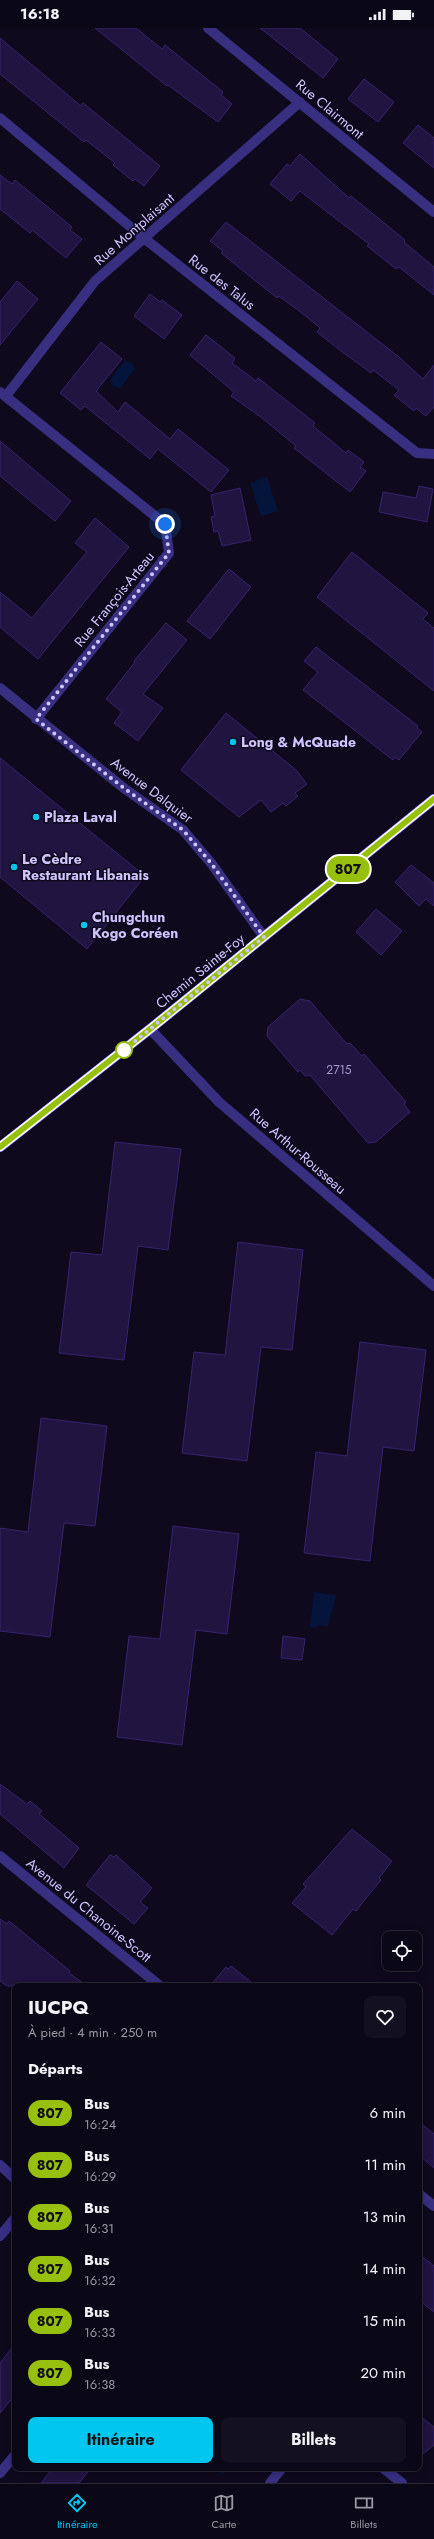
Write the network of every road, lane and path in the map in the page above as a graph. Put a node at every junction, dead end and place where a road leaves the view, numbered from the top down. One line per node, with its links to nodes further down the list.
1 (208, 28): 2 (street, Rue Clairmont)
2 (300, 102): 4 (street, Rue Clairmont); 5 (street, Rue Montplaisant)
3 (0, 118): 5 (street, Rue des Talus)
4 (434, 212)
5 (145, 239): 6 (street, Rue Montplaisant); 7 (street, Rue des Talus)
6 (3, 394): 9 (street, Rue François-Arteau)
7 (434, 454)
8 (0, 688): 9 (street, Avenue Dalquier)
9 (36, 719): 11 (street, Avenue Dalquier)
10 (434, 799): 11 (main road, Chemin Sainte-Foy)
11 (264, 937): 12 (main road, Chemin Sainte-Foy)
12 (150, 1029): 13 (main road, Chemin Sainte-Foy); 14 (street, Rue Arthur-Rousseau)
13 (0, 1147)
14 (434, 1286)
15 (0, 1856): 16 (street, Avenue du Chanoine-Scott)
16 (156, 1983)
17 (0, 2166): 18 (street)
18 (12, 2176)
19 (422, 2196): 20 (street)
20 (434, 2206)
21 (12, 2222): 22 (street)
22 (0, 2236)
23 (12, 2459): 26 (street)
24 (280, 2471): 27 (street)
25 (387, 2471): 28 (street)
26 (0, 2473)
27 (270, 2483)
28 (402, 2483)

